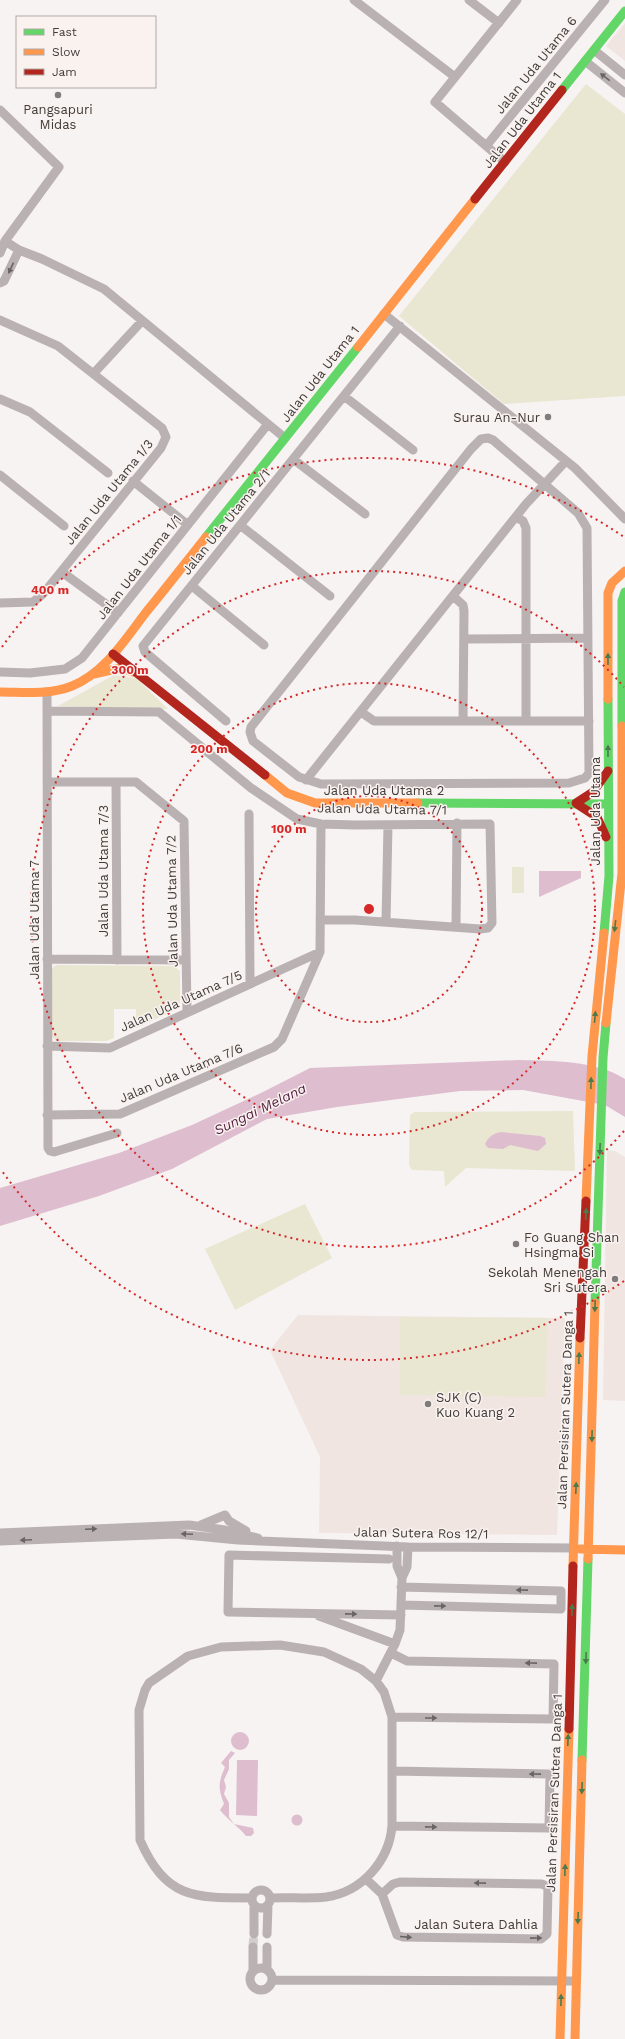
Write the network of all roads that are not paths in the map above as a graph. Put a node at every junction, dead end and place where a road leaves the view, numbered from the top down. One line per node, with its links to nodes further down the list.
1 (354, 0): 10 (street)
2 (469, 0): 6 (street)
3 (517, 0): 6 (street)
4 (605, 0): 13 (street, Jalan Uda Utama 6)
5 (625, 11): 7 (main road, Jalan Uda Utama 1)
6 (499, 22): 10 (street)
7 (594, 50): 8 (main road, Jalan Uda Utama 1); 9 (street)
8 (585, 61): 11 (street, one-way to 8); 14 (main road, Jalan Uda Utama 1)
9 (625, 75)
10 (455, 77): 13 (street)
11 (625, 93)
12 (0, 110): 15 (street)
13 (487, 146): 14 (street)
14 (505, 162): 19 (main road, Jalan Uda Utama 1)
15 (5, 241): 16 (street); 17 (street)
16 (19, 250): 18 (street, one-way to 18); 21 (street)
17 (0, 252)
18 (0, 283)
19 (384, 314): 22 (street); 27 (main road, Jalan Uda Utama 1)
20 (0, 320): 23 (street, Jalan Uda Utama 1/3)
21 (142, 321): 23 (street); 26 (street)
22 (400, 326): 24 (street, Jalan Uda Utama 2/1); 30 (street)
23 (94, 373): 33 (street, Jalan Uda Utama 1/3)
24 (344, 396): 28 (street); 29 (street, Jalan Uda Utama 2/1)
25 (0, 399): 31 (street)
26 (268, 424): 27 (street); 38 (street, Jalan Uda Utama 1/1)
27 (285, 438): 49 (main road, Jalan Uda Utama 1)
28 (413, 450)
29 (293, 459): 35 (street); 39 (street, Jalan Uda Utama 2/1)
30 (566, 461): 34 (street); 37 (street)
31 (108, 473)
32 (0, 475): 40 (street)
33 (133, 482): 38 (street); 42 (street, Jalan Uda Utama 1/3)
34 (544, 485): 36 (street); 51 (street); 73 (street)
35 (365, 514)
36 (516, 517): 46 (street); 50 (street)
37 (625, 519)
38 (188, 525): 48 (street, Jalan Uda Utama 1/1)
39 (240, 525): 43 (street, Jalan Uda Utama 2/1); 45 (street)
40 (64, 526)
41 (625, 571): 61 (main road, Jalan Uda Utama, one-way to 41)
42 (62, 572): 47 (street, Jalan Uda Utama 1/3); 48 (street)
43 (192, 586): 53 (street); 67 (street, Jalan Uda Utama 2/1)
44 (625, 592): 58 (main road, Jalan Uda Utama)
45 (330, 596)
46 (453, 596): 52 (street); 66 (street)
47 (0, 603)
48 (118, 613): 55 (street, Jalan Uda Utama 1/1)
49 (131, 633): 54 (main road, Jalan Uda Utama 1); 56 (main road)
50 (526, 638): 51 (street); 52 (street); 69 (street)
51 (588, 638): 70 (street)
52 (464, 639): 68 (street)
53 (264, 645)
54 (114, 654): 56 (main road, Jalan Uda Utama 2); 57 (main road, Jalan Uda Utama 1)
55 (0, 672)
56 (135, 672): 57 (main road); 76 (main road, Jalan Uda Utama 2)
57 (93, 674): 60 (main road, Jalan Uda Utama 1)
58 (623, 677): 62 (main road, Jalan Uda Utama)
59 (0, 692): 60 (main road, Jalan Uda Utama 1)
60 (47, 692): 65 (street, Jalan Uda Utama 7)
61 (608, 698): 62 (main road); 63 (main road, Jalan Uda Utama)
62 (623, 698): 64 (main road, Jalan Uda Utama)
63 (608, 710): 64 (main road); 72 (main road, Jalan Uda Utama, one-way to 63)
64 (623, 710): 71 (main road, Jalan Uda Utama)
65 (47, 711): 74 (street, Jalan Uda Utama 7); 81 (street, Jalan Uda Utama 7/1)
66 (361, 712): 68 (street); 73 (street)
67 (226, 721)
68 (463, 721): 69 (street)
69 (526, 721): 70 (street)
70 (589, 722): 73 (street)
71 (623, 728): 78 (main road, Jalan Uda Utama)
72 (608, 771): 76 (main road); 77 (main road, Jalan Uda Utama)
73 (306, 780)
74 (47, 782): 75 (street, Jalan Uda Utama 7/2); 88 (street, Jalan Uda Utama 7)
75 (116, 782): 89 (street, Jalan Uda Utama 7/3); 90 (street, Jalan Uda Utama 7/2)
76 (576, 803): 77 (main road, Jalan Uda Utama 2); 83 (main road)
77 (608, 804): 78 (street); 83 (main road, Jalan Uda Utama)
78 (623, 804): 95 (main road, Jalan Uda Utama, one-way to 95)
79 (249, 814): 91 (street)
80 (457, 823): 82 (street, Jalan Uda Utama 7/1); 86 (street); 86 (street, Jalan Uda Utama 7/1)
81 (321, 824): 82 (street, Jalan Uda Utama 7/1); 84 (street)
82 (388, 825): 85 (street)
83 (609, 843): 94 (main road, Jalan Uda Utama, one-way to 83)
84 (320, 920): 85 (street); 87 (street)
85 (386, 922): 86 (street)
86 (456, 926)
87 (320, 952): 91 (street, Jalan Uda Utama 7/5); 96 (street, Jalan Uda Utama 7/6)
88 (47, 959): 89 (street); 93 (street, Jalan Uda Utama 7)
89 (117, 960): 90 (street)
90 (186, 960): 92 (street, Jalan Uda Utama 7/2)
91 (250, 984): 92 (street, Jalan Uda Utama 7/5)
92 (187, 1012): 93 (street, Jalan Uda Utama 7/5)
93 (47, 1046): 96 (street, Jalan Uda Utama 7)
94 (592, 1056): 107 (main road, Jalan Persisiran Sutera Danga 1, one-way to 94)
95 (603, 1058): 108 (main road, Jalan Persisiran Sutera Danga 1, one-way to 108)
96 (47, 1115): 97 (street, Jalan Uda Utama 7)
97 (117, 1133)
98 (200, 1526): 100 (street); 101 (street, one-way to 98); 102 (street)
99 (0, 1533): 101 (street)
100 (225, 1534): 101 (street, one-way to 101); 102 (street, Jalan Sutera Ros 12/1); 103 (street, Jalan Sutera Ros 12/1)
101 (52, 1535): 104 (street, one-way to 104)
102 (251, 1535): 103 (street, Jalan Sutera Ros 12/1)
103 (267, 1540): 105 (street, Jalan Sutera Ros 12/1)
104 (0, 1541)
105 (397, 1546): 106 (street, Jalan Sutera Ros 12/1); 111 (street)
106 (408, 1547): 107 (street, Jalan Sutera Ros 12/1); 111 (street)
107 (574, 1548): 108 (main road); 130 (main road, Jalan Persisiran Sutera Danga 1, one-way to 107)
108 (589, 1549): 109 (main road); 131 (main road, Jalan Persisiran Sutera Danga 1, one-way to 131)
109 (625, 1550)
110 (389, 1559): 113 (street, Jalan Sutera Ros 12/1)
111 (401, 1583): 112 (street); 112 (street, one-way to 111)
112 (401, 1610): 113 (street, one-way to 112); 114 (street)
113 (312, 1613): 114 (street)
114 (393, 1648): 115 (street); 116 (street, one-way to 114)
115 (376, 1681): 116 (street); 121 (street)
116 (392, 1718): 117 (street)
117 (392, 1771): 118 (street); 118 (street, one-way to 117)
118 (392, 1826): 119 (street)
119 (366, 1879): 120 (street); 122 (street)
120 (382, 1894): 120 (street, Jalan Sutera Dahlia, one-way to 120)
121 (253, 1901): 122 (street); 122 (street); 123 (street)
122 (269, 1901): 124 (street)
123 (254, 1934)
124 (267, 1934)
125 (253, 1947): 128 (street)
126 (267, 1947): 127 (street)
127 (267, 1970): 128 (street); 129 (street)
128 (253, 1971): 129 (street)
129 (272, 1980): 130 (street)
130 (561, 1980): 131 (street); 132 (main road, Jalan Persisiran Sutera Danga 1, one-way to 130)
131 (576, 1980): 133 (main road, Jalan Persisiran Sutera Danga 1)
132 (560, 2039)
133 (575, 2039)

